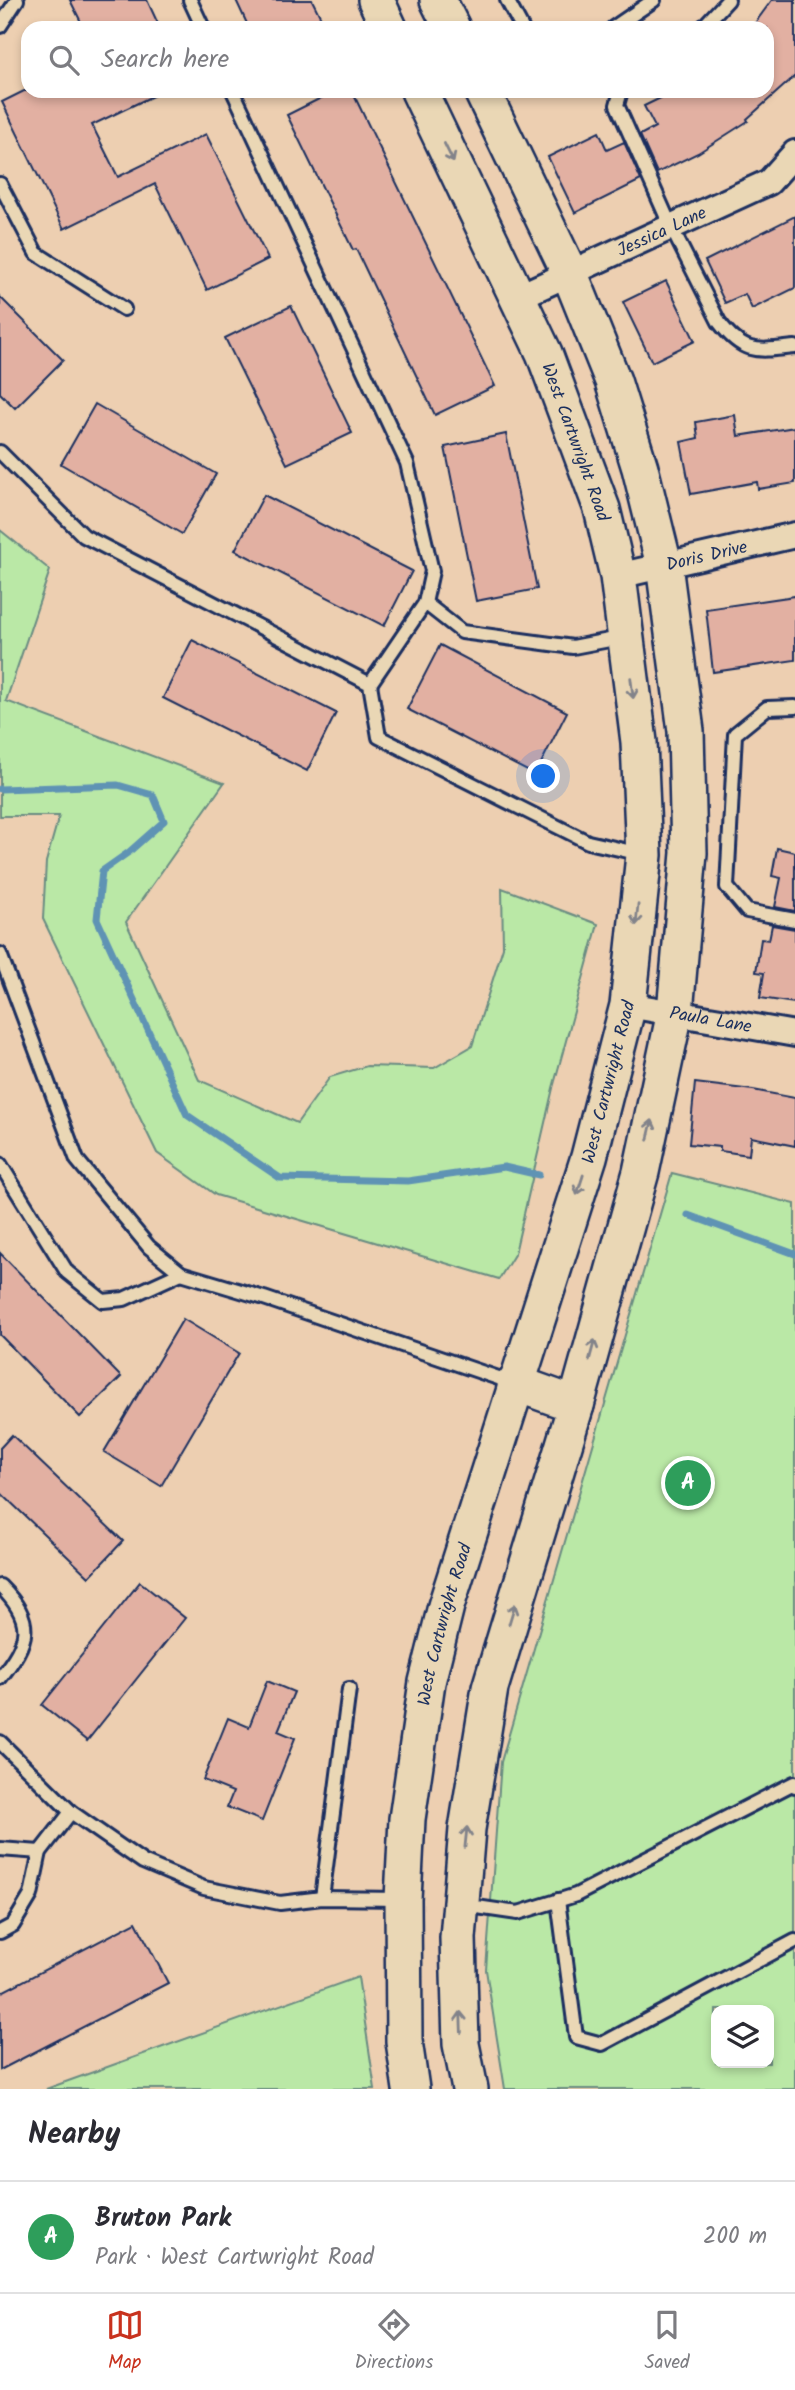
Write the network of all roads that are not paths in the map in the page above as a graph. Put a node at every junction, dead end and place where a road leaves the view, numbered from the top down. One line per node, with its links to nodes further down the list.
1 (17, 0): 14 (lane)
2 (190, 0): 8 (lane)
3 (376, 0): 9 (main road)
4 (438, 0): 10 (main road)
5 (507, 0): 11 (lane)
6 (654, 0): 12 (lane)
7 (728, 0): 13 (lane)
8 (200, 21)
9 (386, 21)
10 (448, 21)
11 (518, 21)
12 (623, 21)
13 (708, 21)
14 (0, 26)
15 (236, 98): 30 (lane)
16 (422, 98): 23 (main road, West Cartwright Road, one-way to 23)
17 (485, 98): 22 (main road)
18 (619, 98): 21 (lane)
19 (795, 153): 21 (street, Jessica Lane)
20 (0, 184): 24 (lane)
21 (671, 228): 22 (street, Jessica Lane); 25 (lane)
22 (570, 274): 23 (street, Jessica Lane); 28 (main road)
23 (519, 297): 29 (main road, West Cartwright Road)
24 (124, 310)
25 (795, 347)
26 (0, 452): 32 (lane)
27 (795, 535): 28 (street, Doris Drive)
28 (664, 565): 29 (street, Doris Drive); 38 (main road)
29 (618, 576): 31 (main road, West Cartwright Road)
30 (425, 603): 31 (lane); 32 (lane)
31 (626, 637): 34 (main road, West Cartwright Road, one-way to 34)
32 (370, 684): 34 (lane)
33 (795, 707): 35 (lane)
34 (644, 855): 37 (main road, West Cartwright Road, one-way to 37)
35 (795, 920)
36 (0, 954): 41 (lane)
37 (628, 1005): 38 (street, Paula Lane); 42 (main road, West Cartwright Road, one-way to 42)
38 (675, 1012): 39 (street, Paula Lane); 43 (main road, one-way to 38)
39 (795, 1034)
40 (0, 1164): 41 (lane)
41 (181, 1273): 42 (lane)
42 (515, 1383): 43 (main road); 53 (main road, West Cartwright Road)
43 (576, 1405): 55 (main road, one-way to 43)
44 (0, 1586): 45 (lane)
45 (0, 1678)
46 (349, 1689): 52 (lane)
47 (0, 1742): 49 (lane)
48 (795, 1786): 54 (lane)
49 (71, 1812): 51 (lane); 52 (lane)
50 (0, 1849): 51 (lane)
51 (40, 1852): 56 (lane)
52 (323, 1898): 53 (lane)
53 (403, 1899): 55 (main road); 58 (main road, West Cartwright Road)
54 (558, 1900): 55 (lane); 57 (lane)
55 (461, 1905): 59 (main road, one-way to 55)
56 (0, 1932)
57 (795, 1941)
58 (411, 2089)
59 (470, 2089)

